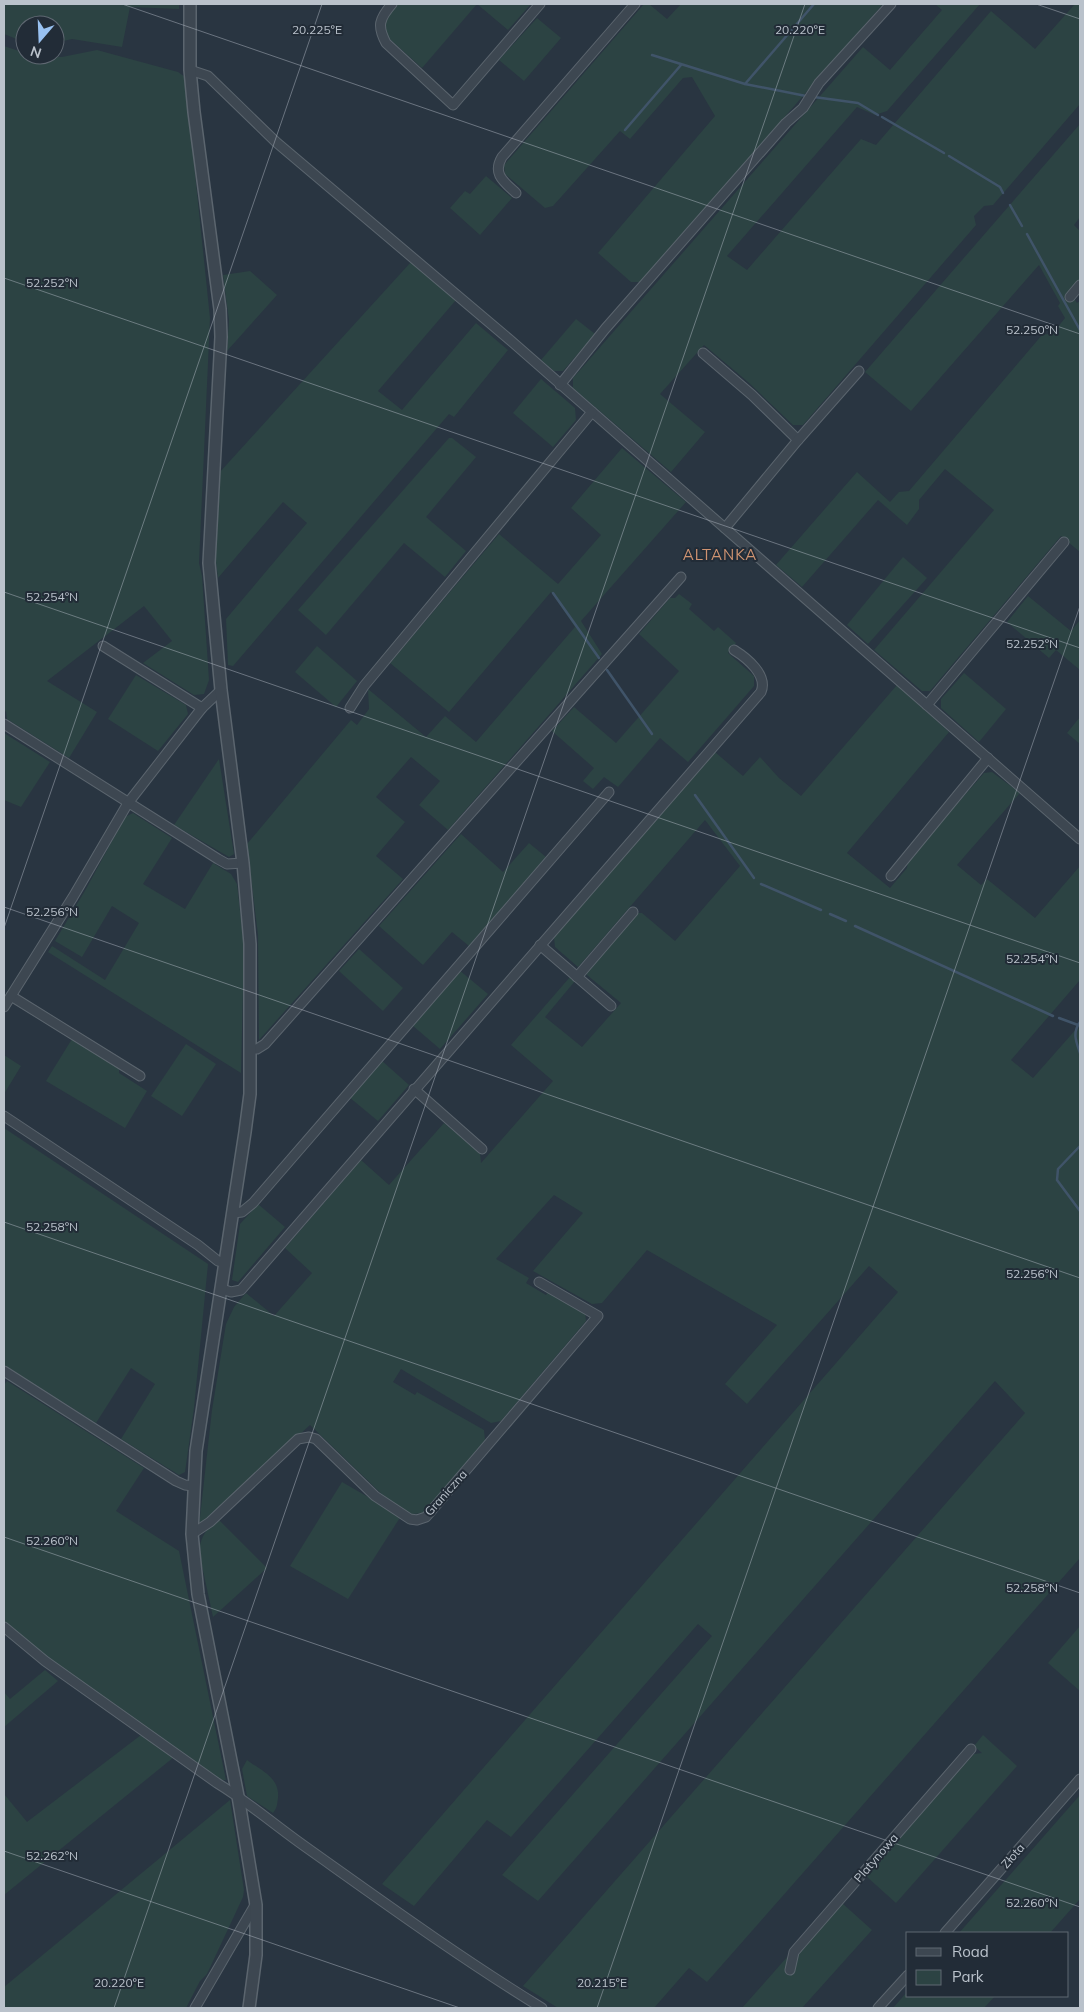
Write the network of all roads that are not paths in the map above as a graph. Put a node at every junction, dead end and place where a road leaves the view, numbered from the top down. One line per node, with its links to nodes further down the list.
1 (190, 4): 6 (street)
2 (392, 4): 3 (street)
3 (540, 4)
4 (636, 4): 7 (street)
5 (891, 4): 12 (street)
6 (190, 70): 12 (street); 20 (street)
7 (516, 193)
8 (1080, 285): 9 (street)
9 (1070, 297)
10 (703, 353): 14 (street)
11 (859, 371): 14 (street)
12 (560, 384): 13 (street)
13 (592, 412): 15 (street); 23 (street)
14 (798, 440): 15 (street)
15 (725, 528): 21 (street)
16 (1064, 542): 21 (street)
17 (681, 577): 37 (street)
18 (104, 646): 22 (street)
19 (734, 650): 32 (street)
20 (221, 690): 22 (street); 29 (street)
21 (927, 705): 25 (street)
22 (202, 708): 27 (street)
23 (350, 708)
24 (4, 724): 27 (street)
25 (988, 758): 28 (street); 30 (street)
26 (609, 792): 42 (street)
27 (128, 803): 29 (street); 34 (street)
28 (1080, 839)
29 (243, 863): 37 (street)
30 (890, 876)
31 (633, 912): 33 (street)
32 (540, 945): 33 (street); 39 (street)
33 (577, 977): 35 (street)
34 (11, 996): 36 (street); 38 (street)
35 (611, 1006)
36 (4, 1007)
37 (251, 1049): 42 (street)
38 (140, 1076)
39 (414, 1089): 41 (street); 45 (street)
40 (4, 1116): 43 (street)
41 (482, 1149)
42 (233, 1214): 43 (street)
43 (225, 1263): 45 (street)
44 (539, 1282): 48 (street, Graniczna)
45 (222, 1289): 47 (street)
46 (4, 1371): 47 (street)
47 (193, 1486): 48 (street)
48 (192, 1534): 52 (street)
49 (4, 1628): 52 (street)
50 (971, 1749): 55 (street, Platynowa)
51 (1080, 1779): 54 (street, Złota)
52 (238, 1796): 53 (street); 59 (street)
53 (256, 1905): 57 (street); 58 (street)
54 (946, 1932)
55 (790, 1970)
56 (906, 1977): 60 (street)
57 (195, 2008)
58 (249, 2008)
59 (542, 2008)
60 (878, 2008)

